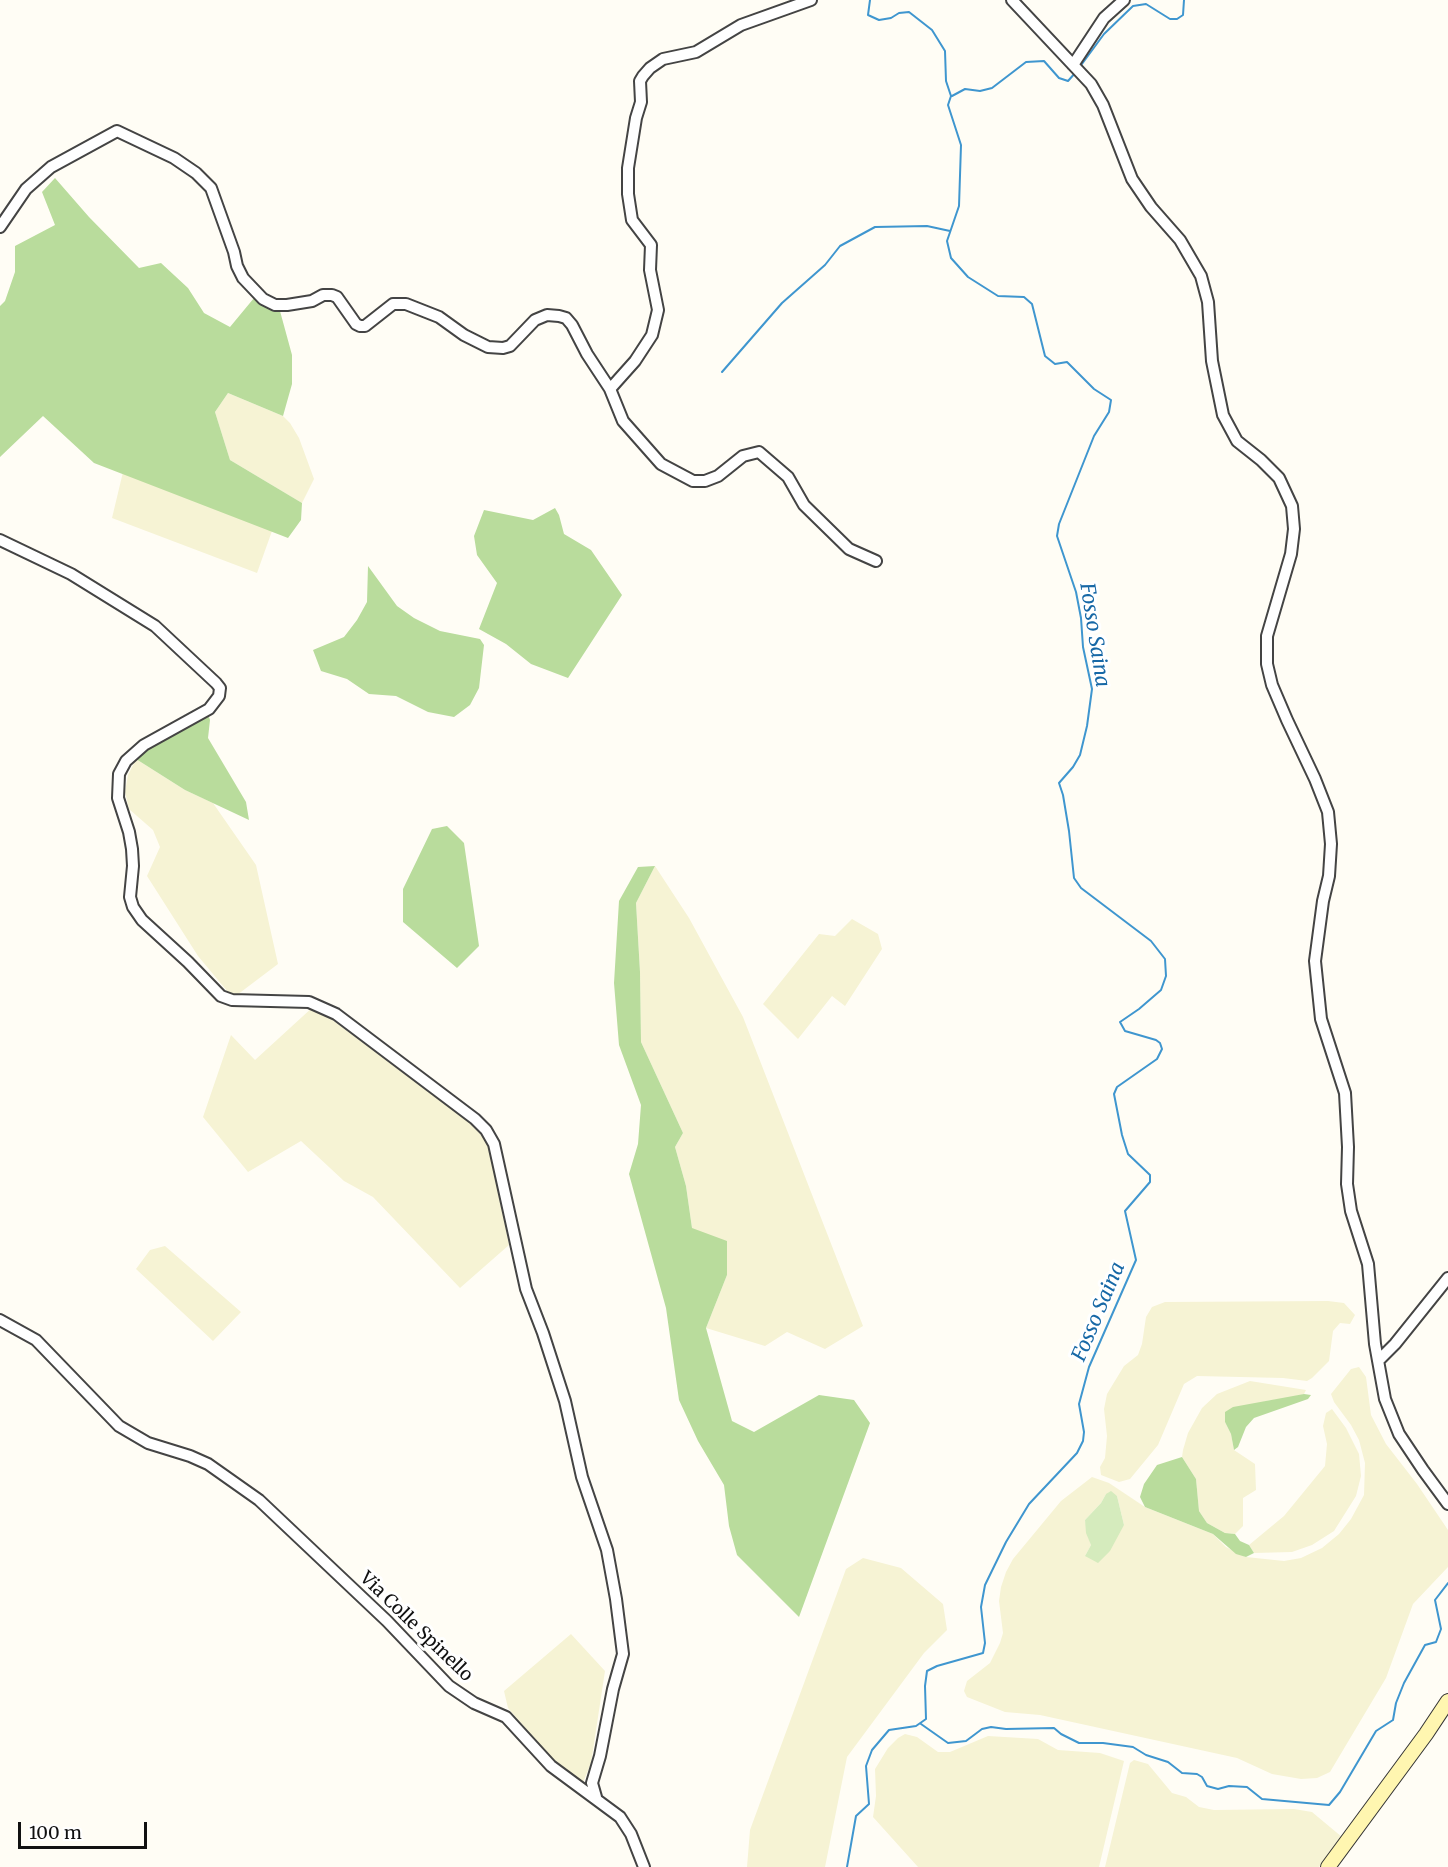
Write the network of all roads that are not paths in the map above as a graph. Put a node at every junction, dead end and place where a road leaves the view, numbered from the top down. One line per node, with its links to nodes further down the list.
1 (811, 0): 6 (street)
2 (1012, 0): 4 (street)
3 (1124, 0): 4 (street)
4 (1073, 65): 11 (street)
5 (0, 227): 6 (street)
6 (609, 389): 8 (street)
7 (0, 540): 14 (street)
8 (876, 561)
9 (1448, 1278): 11 (street)
10 (0, 1320): 14 (street, Via Colle Spinello)
11 (1378, 1361): 12 (street)
12 (1448, 1504)
13 (1448, 1701): 16 (main road)
14 (596, 1797): 15 (street, Via Colle Spinello)
15 (644, 1867)
16 (1328, 1867)

